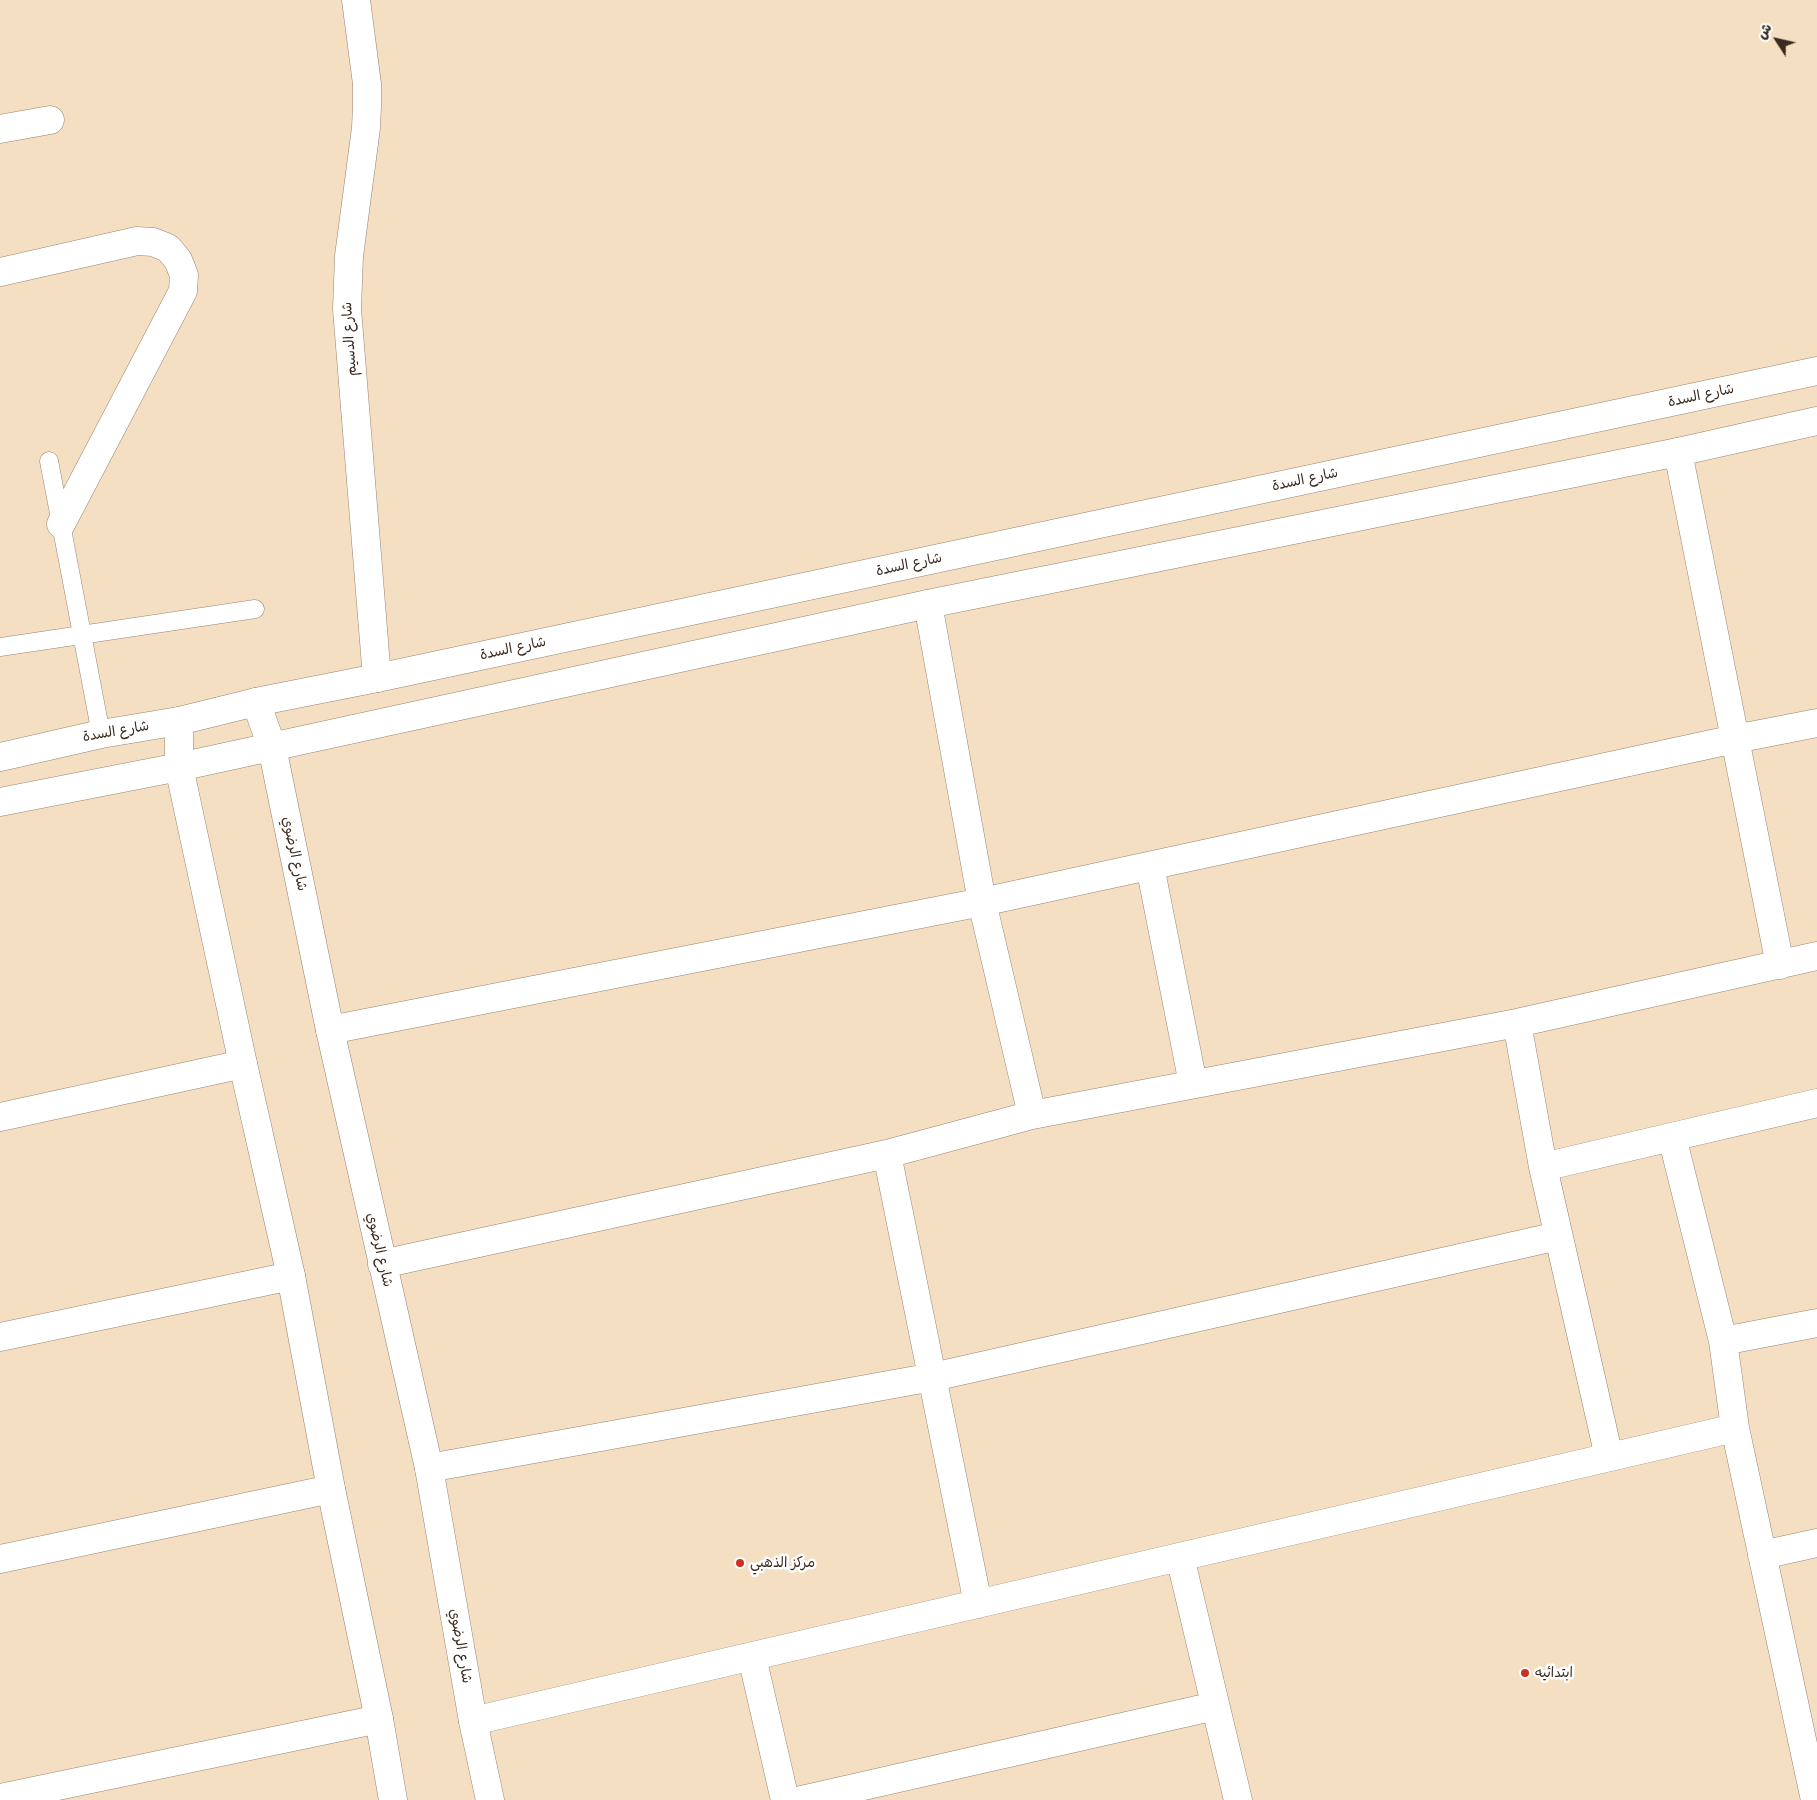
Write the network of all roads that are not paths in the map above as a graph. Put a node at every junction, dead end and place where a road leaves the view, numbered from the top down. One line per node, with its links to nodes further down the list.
1 (356, 0): 14 (street, شارع الدسيم)
2 (50, 120): 3 (street)
3 (0, 129)
4 (0, 272): 9 (street)
5 (1817, 371): 14 (street, شارع السدة)
6 (1817, 422): 7 (street)
7 (1678, 452): 10 (street); 19 (street)
8 (48, 461): 9 (lane)
9 (61, 524): 12 (lane)
10 (928, 604): 20 (street); 25 (street)
11 (255, 609): 12 (lane)
12 (82, 635): 13 (lane); 18 (lane)
13 (0, 647)
14 (377, 678): 15 (street, شارع السدة)
15 (256, 702): 16 (street, شارع السدة); 20 (street, شارع الرضوي)
16 (179, 721): 18 (street, شارع السدة); 22 (street)
17 (1817, 723): 19 (street)
18 (100, 734): 21 (street, شارع السدة)
19 (1735, 739): 24 (street); 27 (street)
20 (272, 747): 22 (street); 29 (street, شارع الرضوي)
21 (0, 756)
22 (179, 767): 23 (street); 30 (street)
23 (0, 802)
24 (1150, 866): 25 (street); 31 (street)
25 (982, 902): 29 (street); 33 (street)
26 (1817, 956): 27 (street)
27 (1780, 964): 28 (street)
28 (1517, 1022): 31 (street); 37 (street)
29 (330, 1030): 39 (street, شارع الرضوي)
30 (243, 1064): 34 (street); 40 (street)
31 (1193, 1084): 33 (street)
32 (1817, 1102): 35 (street)
33 (1032, 1115): 36 (street)
34 (0, 1117)
35 (1672, 1137): 37 (street); 43 (street)
36 (887, 1154): 39 (street); 44 (street)
37 (1543, 1167): 38 (street)
38 (1558, 1236): 44 (street); 46 (street)
39 (382, 1264): 47 (street, شارع الرضوي)
40 (291, 1276): 42 (street); 48 (street)
41 (1817, 1323): 43 (street)
42 (0, 1337)
43 (1722, 1341): 45 (street)
44 (933, 1377): 47 (street); 53 (street)
45 (1735, 1428): 46 (street); 50 (street)
46 (1609, 1457): 51 (street)
47 (428, 1468): 57 (street, شارع الرضوي)
48 (331, 1489): 52 (street); 56 (street)
49 (1817, 1543): 50 (street)
50 (1762, 1555): 64 (street)
51 (1180, 1557): 53 (street); 55 (street)
52 (0, 1560)
53 (978, 1604): 54 (street)
54 (752, 1657): 57 (street); 61 (street)
55 (1215, 1706): 62 (street); 63 (street)
56 (379, 1719): 58 (street); 59 (street)
57 (472, 1721): 60 (street, شارع الرضوي)
58 (0, 1798)
59 (393, 1800)
60 (490, 1800)
61 (785, 1800)
62 (802, 1800)
63 (1238, 1800)
64 (1815, 1800)

